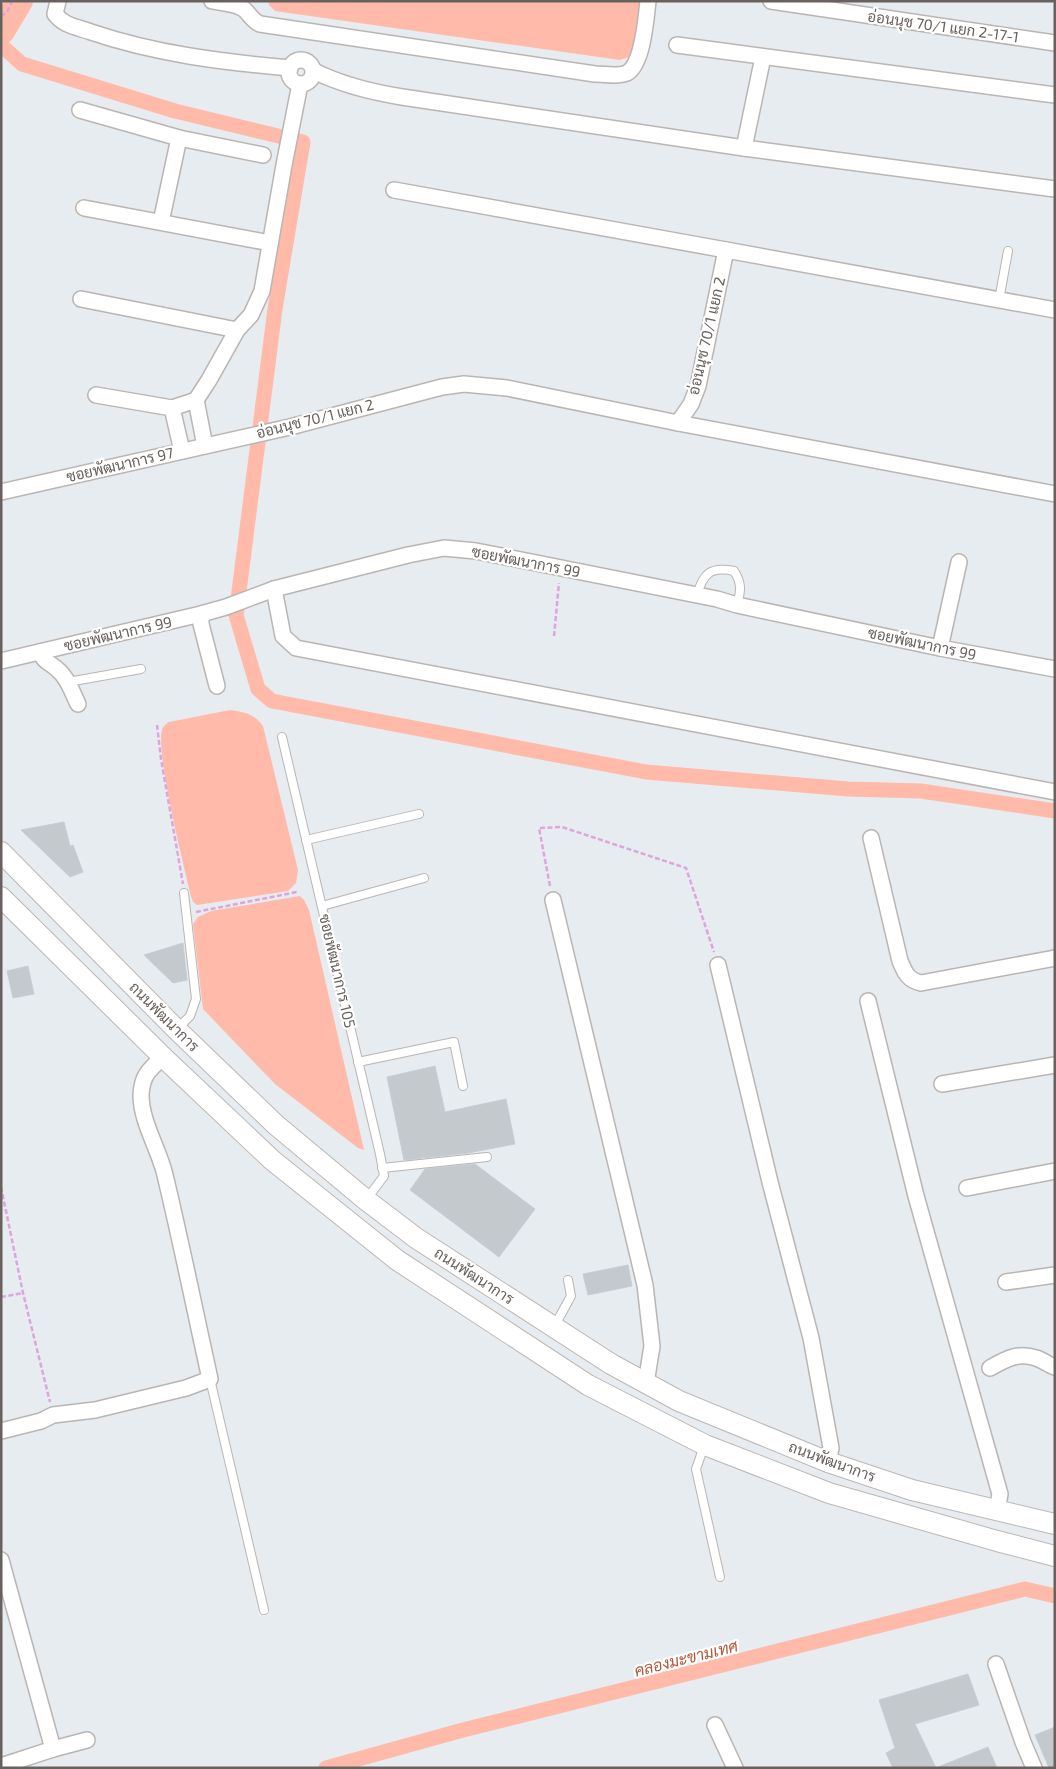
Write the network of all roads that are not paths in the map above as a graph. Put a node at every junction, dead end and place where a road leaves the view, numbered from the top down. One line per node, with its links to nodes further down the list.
1 (58, 1): 8 (street)
2 (212, 1): 3 (street)
3 (648, 1)
4 (771, 1): 5 (street, อ่อนนุช 70/1 แยก 2-17-1)
5 (1055, 43)
6 (677, 45): 7 (street)
7 (763, 57): 11 (street); 14 (street)
8 (290, 68): 9 (street); 10 (street)
9 (314, 71): 10 (street); 14 (street)
10 (298, 91): 20 (street)
11 (1055, 95)
12 (80, 110): 13 (street)
13 (179, 138): 15 (street); 19 (street)
14 (744, 148): 16 (street)
15 (263, 155)
16 (1055, 189)
17 (394, 190): 21 (street)
18 (84, 208): 19 (street)
19 (161, 222): 20 (street)
20 (270, 244): 26 (street)
21 (726, 250): 24 (street); 30 (street, อ่อนนุช 70/1 แยก 2)
22 (1008, 251): 24 (lane)
23 (81, 299): 26 (street)
24 (999, 300): 25 (street)
25 (1055, 310)
26 (237, 330): 28 (street)
27 (96, 395): 29 (street)
28 (196, 400): 29 (street); 32 (street)
29 (172, 408): 33 (street)
30 (678, 423): 31 (street, อ่อนนุช 70/1 แยก 2); 35 (street)
31 (240, 438): 32 (street, ซอยพัฒนาการ 97)
32 (205, 446): 33 (street, ซอยพัฒนาการ 97)
33 (182, 451): 34 (street, ซอยพัฒนาการ 97)
34 (1, 492)
35 (1055, 494)
36 (959, 562): 41 (street)
37 (274, 589): 38 (street, ซอยพัฒนาการ 99); 40 (street, ซอยพัฒนาการ 99); 50 (street)
38 (697, 595): 39 (street, ซอยพัฒนาการ 99); 39 (lane)
39 (737, 605): 41 (street, ซอยพัฒนาการ 99)
40 (201, 614): 42 (street, ซอยพัฒนาการ 99); 47 (street)
41 (940, 648): 45 (street, ซอยพัฒนาการ 99)
42 (40, 652): 43 (street, ซอยพัฒนาการ 99); 46 (street)
43 (1, 661)
44 (141, 670): 46 (lane)
45 (1055, 670)
46 (68, 682): 48 (street)
47 (217, 686)
48 (78, 704)
49 (282, 737): 53 (lane, ซอยพัฒนาการ 105)
50 (1055, 792)
51 (419, 814): 53 (lane)
52 (871, 838): 60 (street)
53 (306, 840): 59 (lane, ซอยพัฒนาการ 105)
54 (1, 852): 63 (main road, ถนนพัฒนาการ)
55 (424, 878): 59 (lane)
56 (184, 893): 63 (lane)
57 (1, 897): 64 (main road, ถนนพัฒนาการ)
58 (553, 900): 81 (street)
59 (322, 906): 65 (lane, ซอยพัฒนาการ 105)
60 (1055, 958)
61 (718, 965): 84 (street)
62 (868, 1001): 85 (street)
63 (176, 1029): 73 (main road, ถนนพัฒนาการ)
64 (163, 1058): 80 (street); 83 (main road, ถนนพัฒนาการ)
65 (358, 1062): 68 (lane); 70 (lane, ซอยพัฒนาการ 105)
66 (1055, 1065): 67 (street)
67 (942, 1084)
68 (463, 1086)
69 (487, 1157): 70 (lane)
70 (382, 1168): 73 (lane)
71 (1055, 1171): 72 (street)
72 (967, 1188)
73 (366, 1200): 77 (main road, ถนนพัฒนาการ)
74 (1055, 1275): 76 (street)
75 (568, 1280): 77 (lane)
76 (1006, 1282)
77 (554, 1327): 81 (main road, ถนนพัฒนาการ)
78 (1055, 1367): 79 (street)
79 (990, 1368)
80 (210, 1379): 82 (street); 90 (lane)
81 (646, 1383): 84 (main road, ถนนพัฒนาการ)
82 (1, 1431)
83 (705, 1445): 87 (main road, ถนนพัฒนาการ); 89 (lane)
84 (828, 1462): 85 (main road, ถนนพัฒนาการ)
85 (997, 1510): 86 (main road, ถนนพัฒนาการ)
86 (1052, 1518)
87 (1055, 1556)
88 (1, 1560): 94 (street)
89 (720, 1577)
90 (264, 1610)
91 (996, 1664): 97 (street)
92 (715, 1725): 96 (street)
93 (87, 1740): 94 (street)
94 (53, 1749): 95 (street)
95 (1, 1766)
96 (735, 1768)
97 (1034, 1768)

